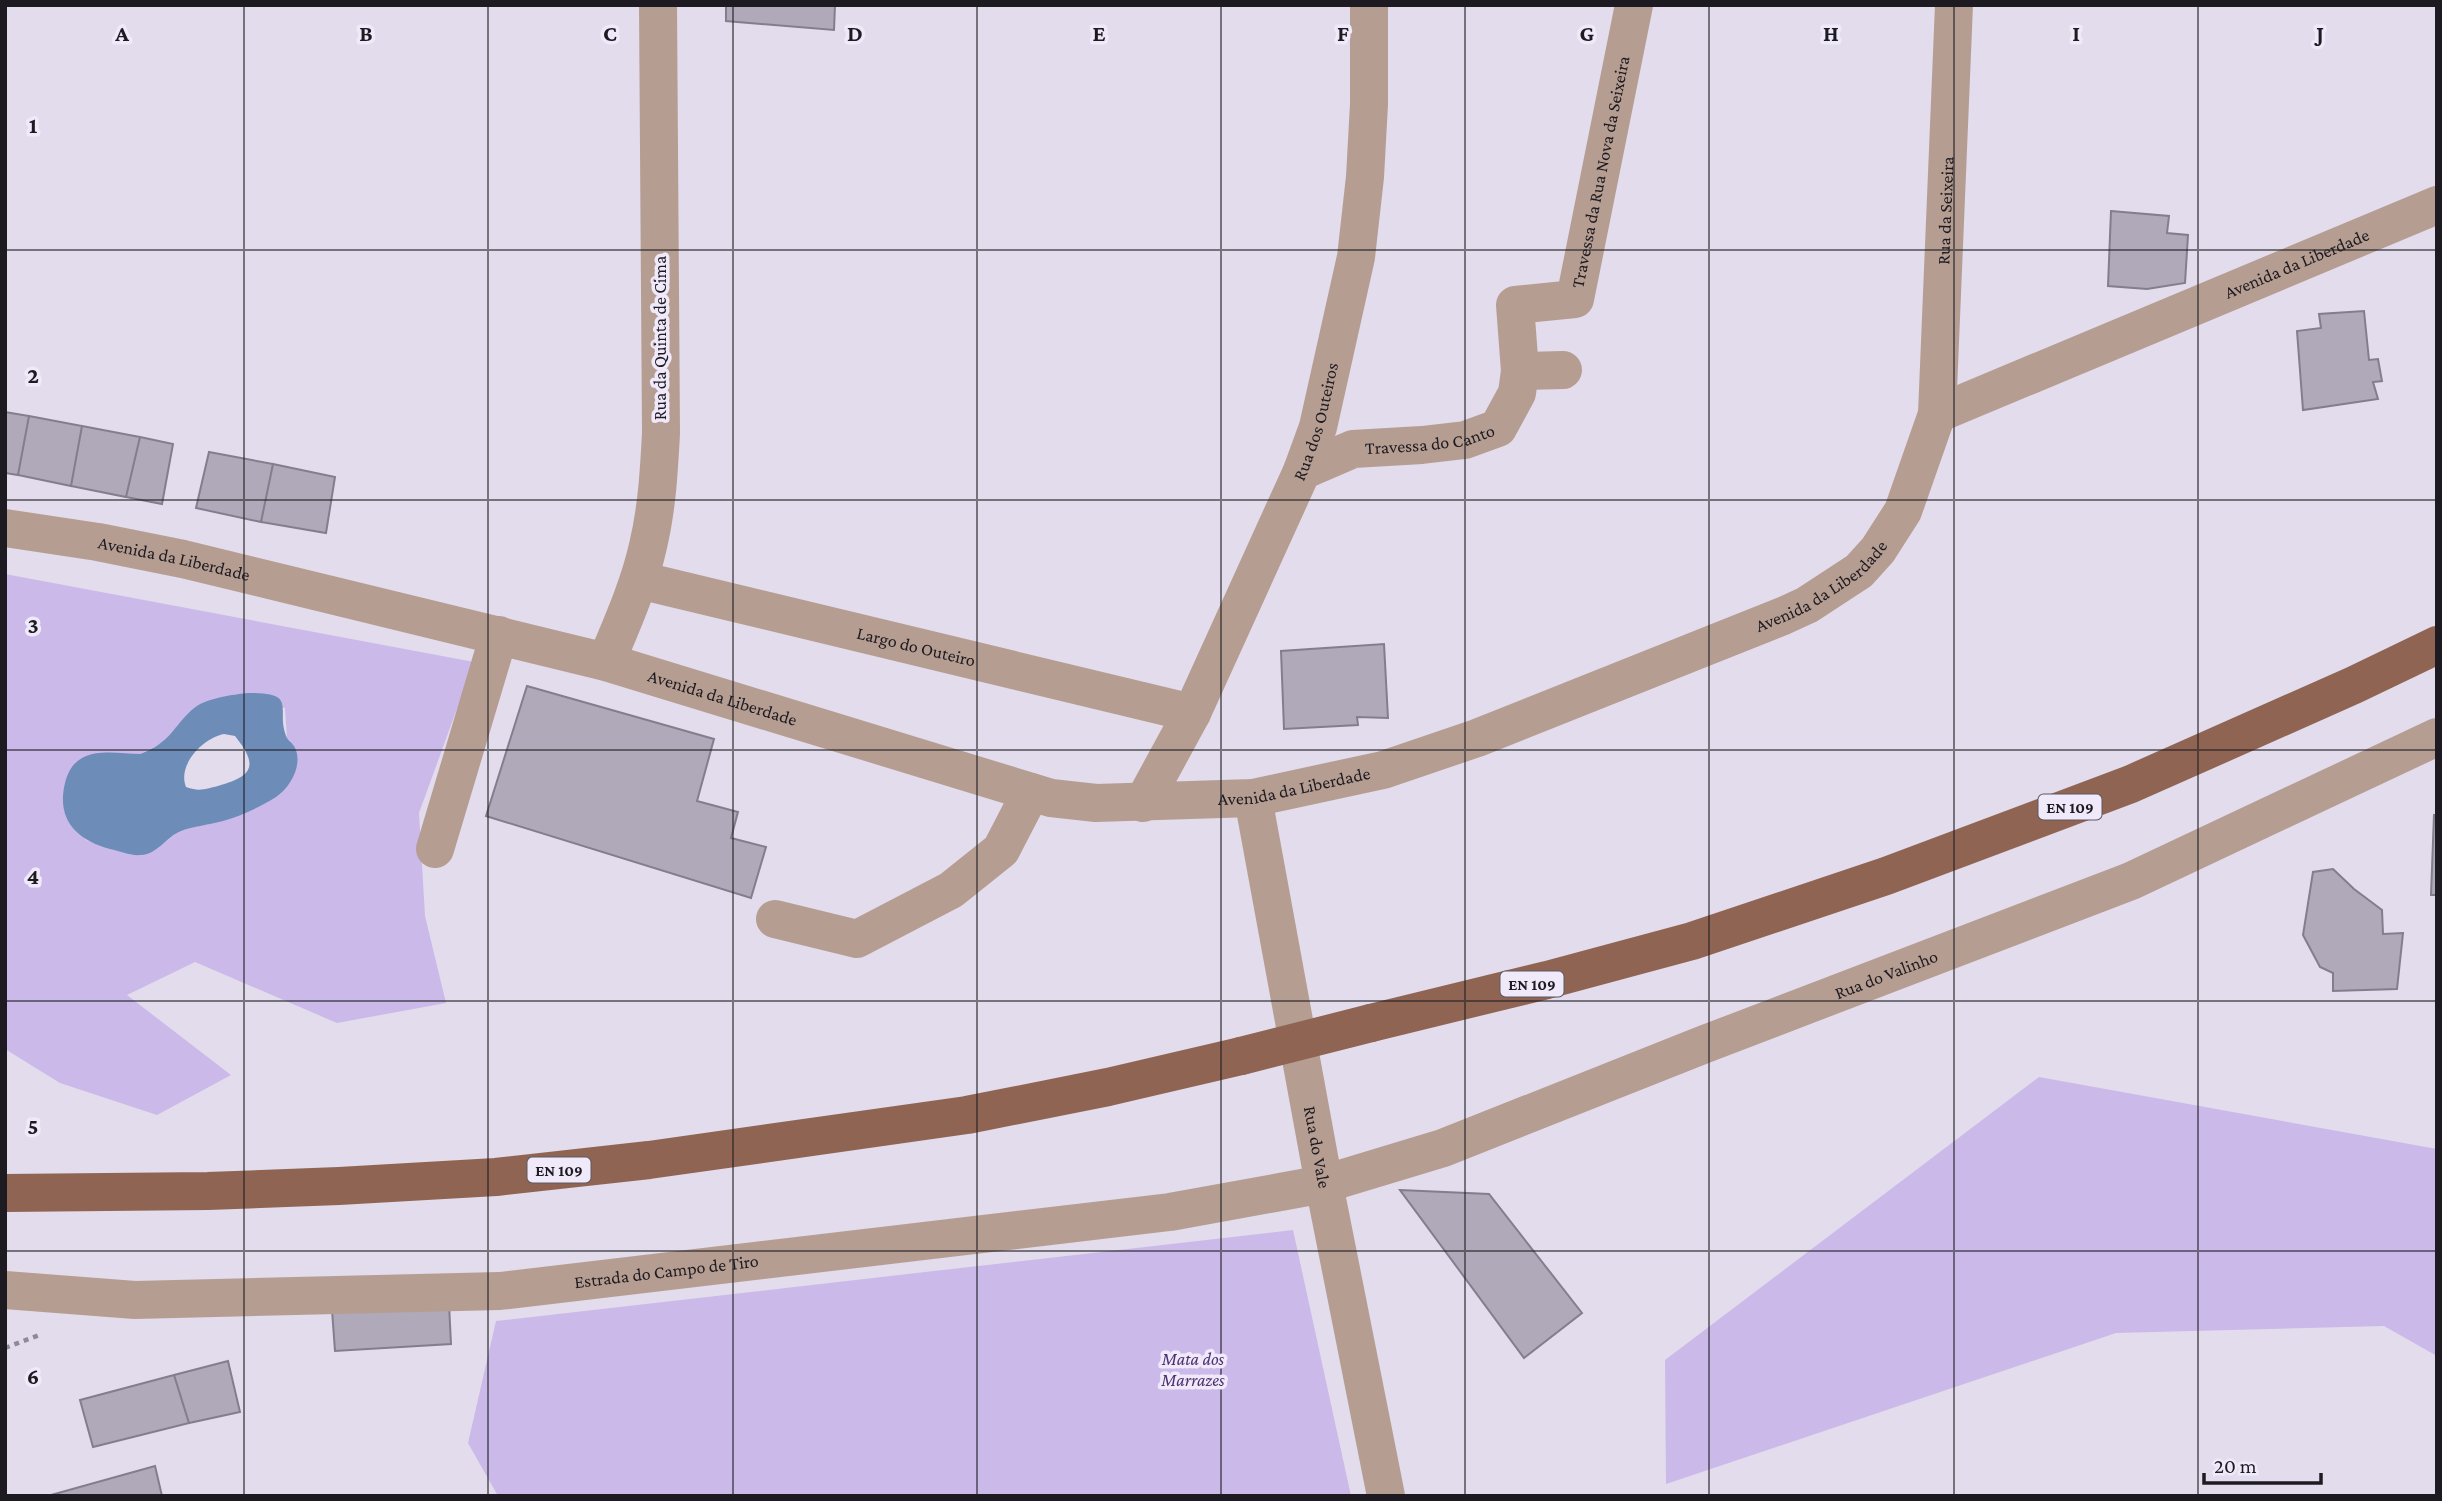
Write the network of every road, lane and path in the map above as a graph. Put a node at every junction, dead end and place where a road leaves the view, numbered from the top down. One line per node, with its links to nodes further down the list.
1 (658, 5): 11 (street, Rua da Quinta de Cima)
2 (1369, 5): 9 (street, Rua dos Outeiros)
3 (1634, 5): 7 (street, Travessa da Rua Nova da Seixeira)
4 (1954, 5): 8 (street, Rua da Seixeira)
5 (2437, 205): 8 (street, Avenida da Liberdade)
6 (1563, 370): 7 (street)
7 (1520, 371): 9 (street, Travessa do Canto)
8 (1937, 414): 18 (street, Avenida da Liberdade)
9 (1302, 471): 15 (street, Rua dos Outeiros)
10 (5, 528): 12 (street, Avenida da Liberdade)
11 (639, 580): 14 (street, Rua da Quinta de Cima); 15 (street, Largo do Outeiro)
12 (499, 635): 14 (street, Avenida da Liberdade); 20 (street)
13 (2437, 645): 23 (main road, EN 109, bridge)
14 (606, 662): 17 (street, Avenida da Liberdade)
15 (1192, 713): 19 (street, Rua dos Outeiros)
16 (2437, 737): 22 (street, Rua do Valinho)
17 (1031, 792): 19 (street, Avenida da Liberdade); 21 (street)
18 (1254, 798): 19 (street, Avenida da Liberdade); 22 (street, Rua do Vale)
19 (1143, 803)
20 (435, 849)
21 (775, 919)
22 (1324, 1184): 24 (street, Estrada do Campo de Tiro); 25 (street, Rua do Vale)
23 (5, 1193)
24 (5, 1290)
25 (1386, 1496)

